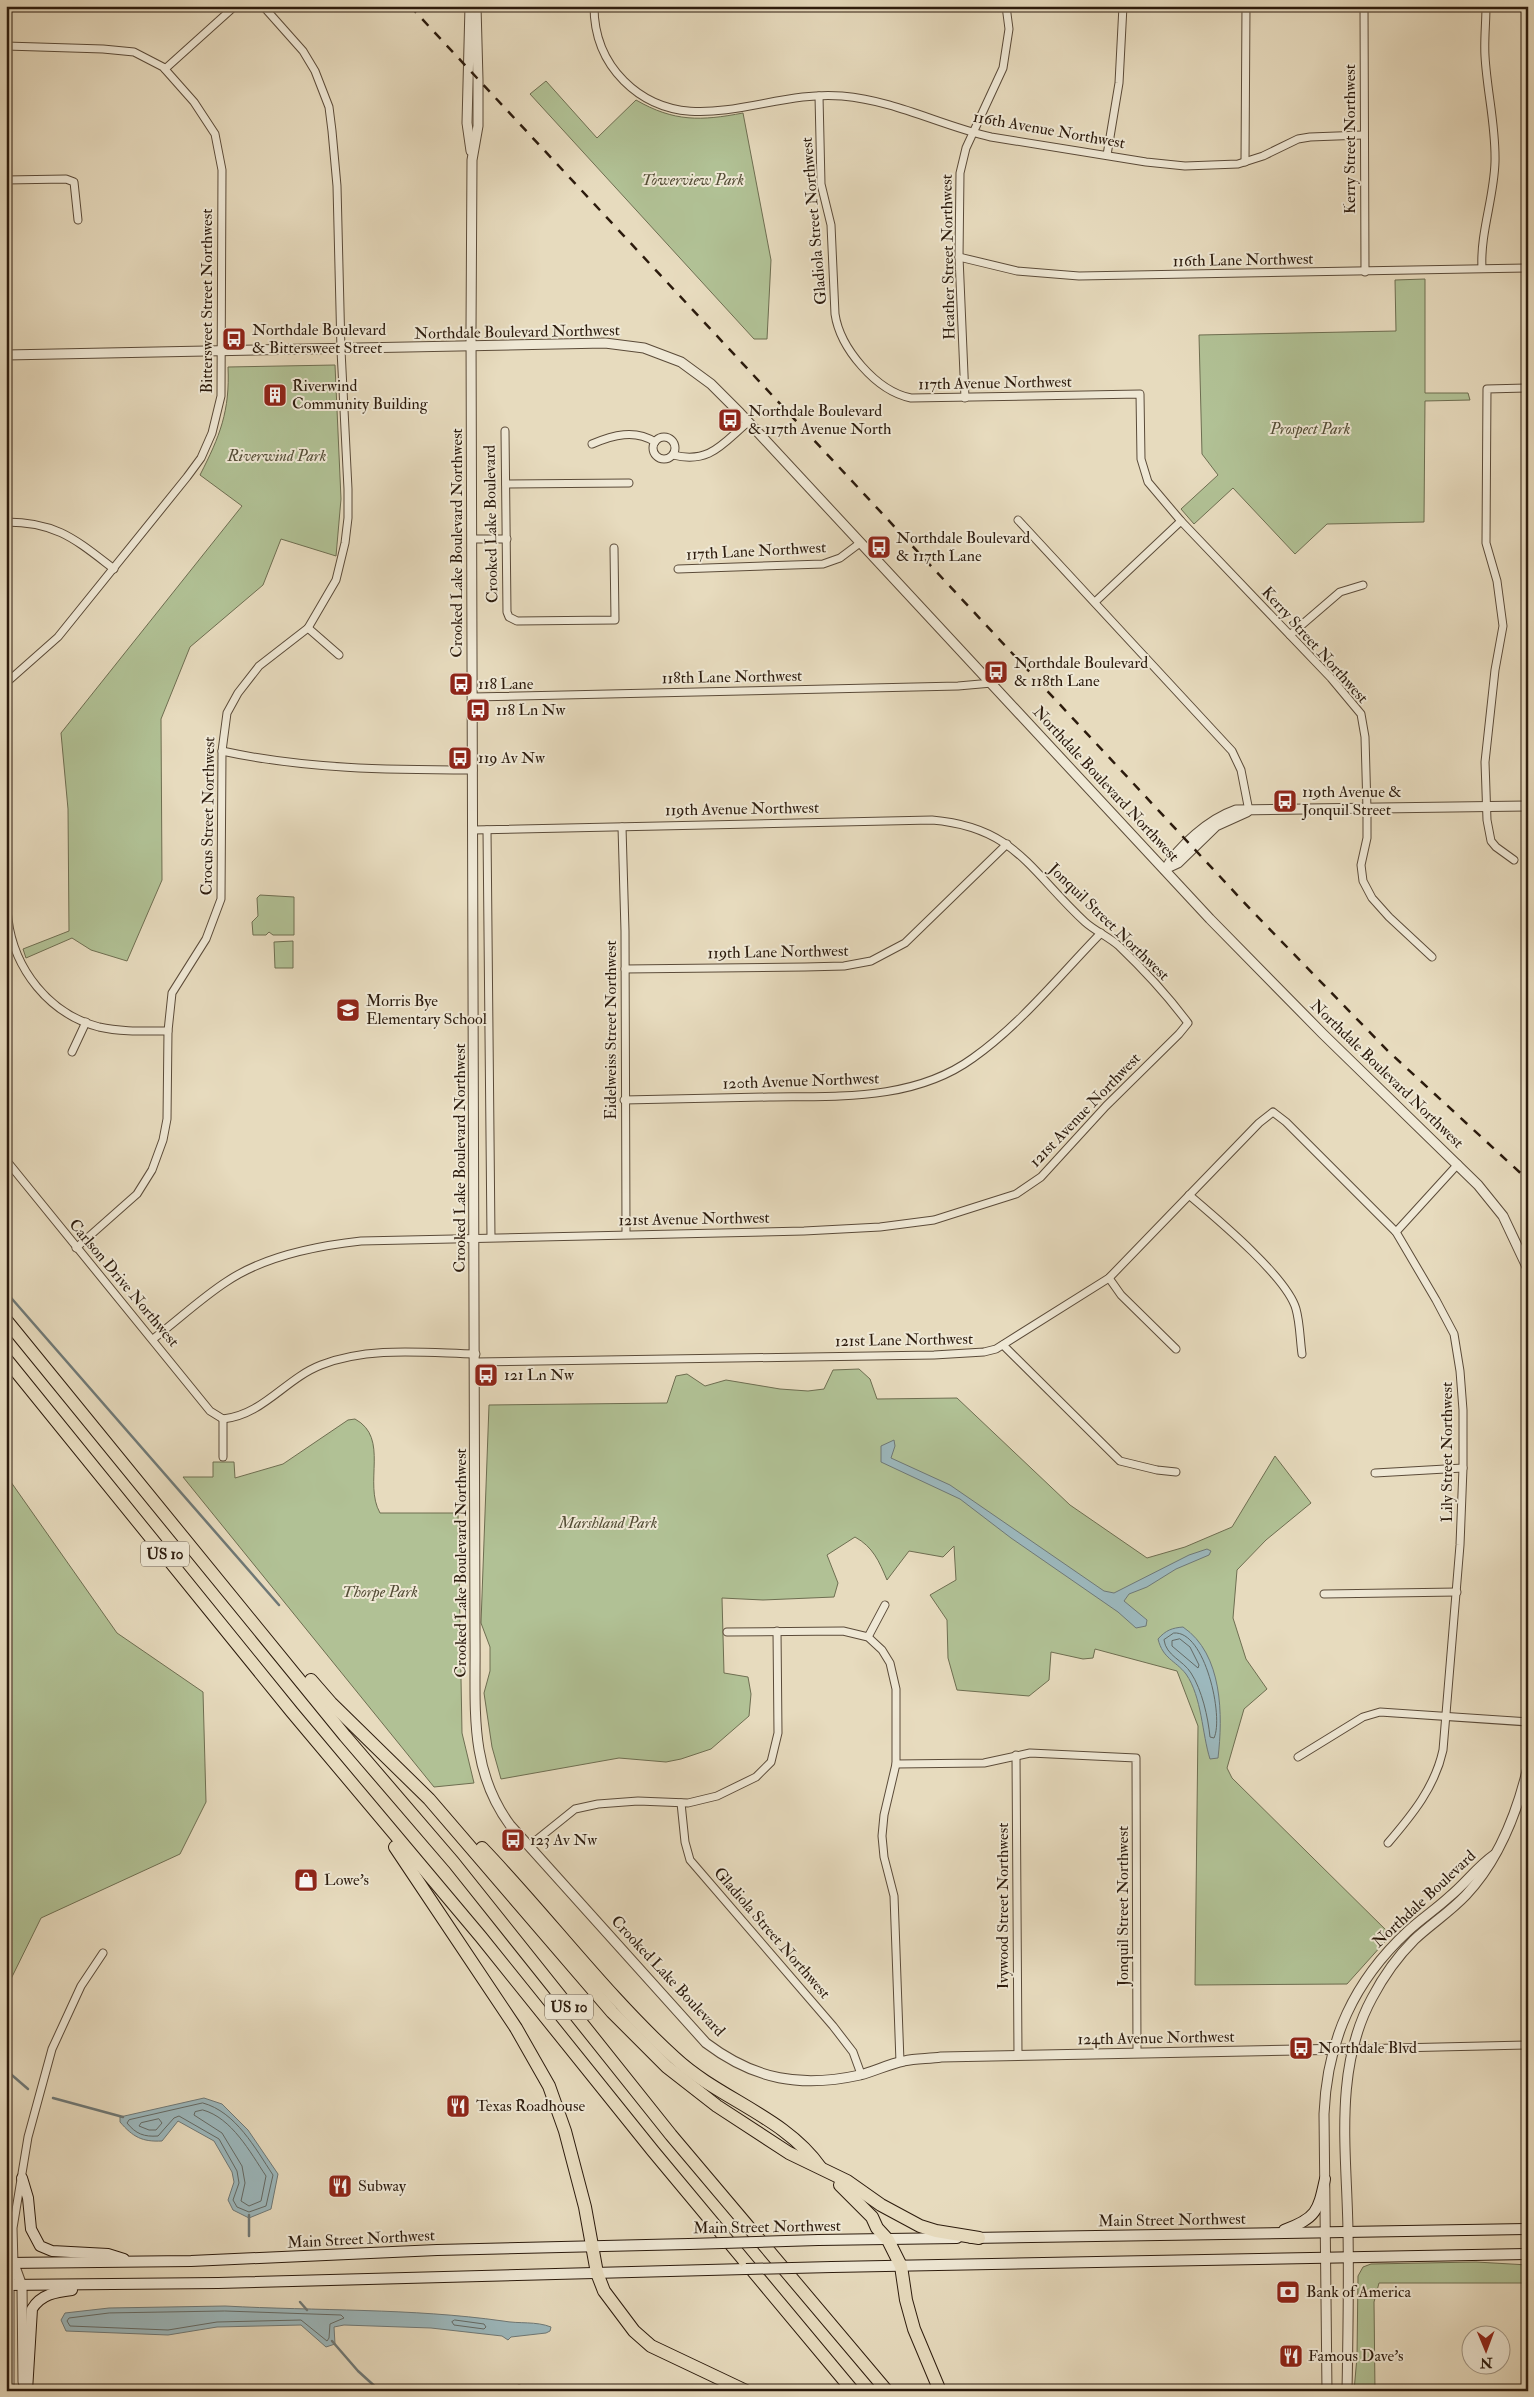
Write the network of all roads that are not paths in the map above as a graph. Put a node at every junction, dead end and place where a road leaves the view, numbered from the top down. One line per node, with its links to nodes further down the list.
1 (235, 6): 12 (street)
2 (264, 6): 27 (street, Crocus Street Northwest)
3 (470, 6): 17 (street, Crooked Lake Boulevard Northwest)
4 (476, 6): 17 (street, Crooked Lake Boulevard Northwest)
5 (594, 6): 13 (street, 116th Avenue Northwest)
6 (1006, 6): 14 (street, Heather Street Northwest)
7 (1123, 6): 16 (street)
8 (1246, 6): 18 (street)
9 (1364, 6): 15 (street, Kerry Street Northwest)
10 (1486, 6): 22 (street)
11 (6, 46): 12 (street)
12 (165, 69): 28 (street, Bittersweet Street Northwest)
13 (819, 96): 14 (street, 116th Avenue Northwest); 25 (street, Gladiola Street Northwest)
14 (974, 132): 16 (street, 116th Avenue Northwest); 21 (street, Heather Street Northwest)
15 (1363, 135): 18 (street, 116th Avenue Northwest); 24 (street, Kerry Street Northwest)
16 (1107, 155): 18 (street, 116th Avenue Northwest)
17 (472, 160): 26 (street, Crooked Lake Boulevard Northwest)
18 (1245, 162)
19 (6, 180): 20 (street)
20 (78, 220)
21 (960, 257): 24 (street, 116th Lane Northwest); 32 (street, Heather Street Northwest)
22 (1482, 268): 23 (street, 116th Lane Northwest); 24 (street, 116th Lane Northwest)
23 (1528, 268)
24 (1365, 272)
25 (835, 314): 32 (street, 117th Avenue Northwest)
26 (471, 347): 27 (street, Northdale Boulevard Northwest); 33 (street, Northdale Boulevard Northwest); 43 (street, Crooked Lake Boulevard Northwest)
27 (341, 350): 28 (street, Northdale Boulevard Northwest); 51 (street, Crocus Street Northwest)
28 (222, 351): 29 (street, Northdale Boulevard Northwest); 48 (street, Bittersweet Street Northwest)
29 (6, 355)
30 (1528, 388): 60 (street)
31 (1140, 394): 32 (street, 117th Avenue Northwest); 41 (street, Kerry Street Northwest)
32 (965, 398)
33 (748, 422): 37 (street); 45 (street, Northdale Boulevard Northwest)
34 (505, 431): 39 (street, Crooked Lake Boulevard)
35 (655, 442): 36 (street); 37 (street); 37 (street)
36 (592, 444)
37 (673, 455)
38 (629, 483): 39 (street)
39 (506, 484): 44 (street, Crooked Lake Boulevard)
40 (1018, 520): 50 (street)
41 (1181, 521): 50 (street); 52 (street, Kerry Street Northwest)
42 (6, 522): 48 (street)
43 (473, 539): 44 (street); 56 (street, Crooked Lake Boulevard Northwest)
44 (507, 539): 46 (street, Crooked Lake Boulevard)
45 (860, 543): 47 (street, 117th Lane Northwest); 54 (street, Northdale Boulevard Northwest)
46 (614, 548)
47 (678, 568)
48 (114, 569): 55 (street, Bittersweet Street Northwest)
49 (1363, 585): 52 (street)
50 (1095, 602): 62 (street)
51 (308, 628): 53 (street); 57 (street, Crocus Street Northwest)
52 (1290, 635): 61 (street, Kerry Street Northwest)
53 (339, 655)
54 (992, 683): 56 (street, 118th Lane Northwest); 69 (street, Northdale Boulevard Northwest)
55 (6, 684)
56 (473, 697): 58 (street, Crooked Lake Boulevard Northwest)
57 (222, 751): 58 (street); 75 (street, Crocus Street Northwest)
58 (473, 770): 65 (street, Crooked Lake Boulevard Northwest)
59 (1528, 806): 60 (street)
60 (1487, 807): 61 (street); 68 (street)
61 (1367, 809): 62 (street); 71 (street, Kerry Street Northwest)
62 (1249, 811): 69 (street)
63 (6, 824): 73 (street)
64 (622, 827): 66 (street, 119th Avenue Northwest); 67 (street, 119th Avenue Northwest); 72 (street, Eidelweiss Street Northwest)
65 (473, 830): 66 (street, 119th Avenue Northwest); 85 (street, Crooked Lake Boulevard Northwest)
66 (487, 830): 84 (street)
67 (1008, 844): 70 (street, Jonquil Street Northwest); 72 (street, 119th Lane Northwest)
68 (1514, 860)
69 (1165, 870): 80 (street, Northdale Boulevard Northwest)
70 (1101, 933): 74 (street, Jonquil Street Northwest); 77 (street, 120th Avenue Northwest)
71 (1432, 956)
72 (625, 969): 77 (street, Eidelweiss Street Northwest)
73 (86, 1022): 75 (street); 76 (street)
74 (1188, 1023): 83 (street, 121st Avenue Northwest)
75 (168, 1031): 86 (street, Crocus Street Northwest)
76 (72, 1052)
77 (624, 1100): 83 (street, Eidelweiss Street Northwest)
78 (1273, 1112): 81 (street, 121st Lane Northwest); 82 (street, Lily Street Northwest)
79 (6, 1160): 86 (street, Carlson Drive Northwest)
80 (1458, 1164): 82 (street); 87 (street, Northdale Boulevard Northwest)
81 (1189, 1195): 88 (street, 121st Lane Northwest); 93 (street)
82 (1396, 1232): 98 (street, Lily Street Northwest)
83 (626, 1233): 84 (street, 121st Avenue Northwest)
84 (491, 1237): 85 (street, 121st Avenue Northwest)
85 (475, 1238): 90 (street, 121st Avenue Northwest); 94 (street, Crooked Lake Boulevard Northwest)
86 (76, 1248): 90 (street, Carlson Drive Northwest)
87 (1528, 1270)
88 (1108, 1278): 91 (street, 121st Lane Northwest); 92 (street)
89 (6, 1320): 104 (highway, US 10)
90 (153, 1340): 96 (street, Carlson Drive Northwest)
91 (1003, 1345): 94 (street, 121st Lane Northwest); 99 (street)
92 (1176, 1349)
93 (1302, 1354)
94 (476, 1358): 96 (street, 121st Lane Northwest); 117 (street, Crooked Lake Boulevard Northwest)
95 (6, 1359): 110 (highway, US 10)
96 (223, 1420): 97 (street)
97 (223, 1457)
98 (1463, 1468): 100 (street); 101 (street, Lily Street Northwest)
99 (1176, 1472)
100 (1375, 1473)
101 (1457, 1592): 102 (street); 108 (street, Lily Street Northwest)
102 (1324, 1594)
103 (885, 1605): 107 (street)
104 (253, 1621): 129 (highway); 153 (highway, US 10)
105 (777, 1631): 106 (street); 107 (street); 115 (street)
106 (727, 1632)
107 (868, 1637): 113 (street)
108 (1447, 1715): 109 (street); 112 (street); 116 (street, Lily Street Northwest)
109 (1528, 1722)
110 (323, 1750): 138 (highway); 152 (highway, US 10)
111 (1016, 1755): 113 (street); 124 (street, Jonquil Street Northwest); 125 (street, Ivywood Street Northwest)
112 (1298, 1757)
113 (896, 1764): 126 (street)
114 (1528, 1768): 118 (street)
115 (681, 1803): 117 (street); 127 (street, Gladiola Street Northwest)
116 (1388, 1843)
117 (529, 1846): 119 (street, Crooked Lake Boulevard Northwest)
118 (1494, 1855): 122 (street, Northdale Boulevard); 123 (street, Northdale Boulevard)
119 (567, 1886): 128 (street, Crooked Lake Boulevard)
120 (103, 1953): 130 (street)
121 (1528, 2045): 122 (street, 124th Avenue Northwest)
122 (1352, 2049): 123 (street, 124th Avenue Northwest); 134 (street, Northdale Boulevard)
123 (1332, 2050): 124 (street, 124th Avenue Northwest); 131 (street, Northdale Boulevard)
124 (1137, 2053): 125 (street, 124th Avenue Northwest)
125 (1018, 2056): 126 (street, 124th Avenue Northwest)
126 (900, 2062): 127 (street, 124th Avenue Northwest)
127 (861, 2074): 128 (street, 124th Avenue Northwest)
128 (787, 2081)
129 (821, 2168): 136 (highway); 137 (highway)
130 (22, 2178): 142 (main road); 143 (street)
131 (1325, 2179): 133 (street, Northdale Boulevard); 135 (main road)
132 (1528, 2229): 134 (main road, Main Street Northwest)
133 (1326, 2232): 134 (main road, Main Street Northwest); 135 (main road, Main Street Northwest); 140 (street, Northdale Boulevard)
134 (1348, 2232): 141 (street, Northdale Boulevard)
135 (1277, 2233): 136 (main road, Main Street Northwest)
136 (980, 2238): 137 (main road, Main Street Northwest)
137 (888, 2240): 138 (main road, Main Street Northwest, bridge); 144 (highway)
138 (592, 2248): 142 (main road, Main Street Northwest); 145 (highway)
139 (1528, 2254): 141 (main road)
140 (1326, 2258): 141 (main road); 144 (main road); 155 (street, Northdale Boulevard)
141 (1348, 2258): 156 (street, Northdale Boulevard)
142 (134, 2262): 143 (main road, Main Street Northwest)
143 (10, 2264): 147 (street); 148 (street)
144 (901, 2266): 145 (main road, bridge); 154 (highway)
145 (597, 2273): 146 (main road); 151 (highway)
146 (123, 2283): 148 (main road); 150 (main road)
147 (8, 2285): 148 (main road); 149 (street)
148 (22, 2286): 150 (street)
149 (10, 2391)
150 (25, 2391)
151 (746, 2391)
152 (853, 2391)
153 (887, 2391)
154 (940, 2391)
155 (1327, 2391)
156 (1347, 2391)

